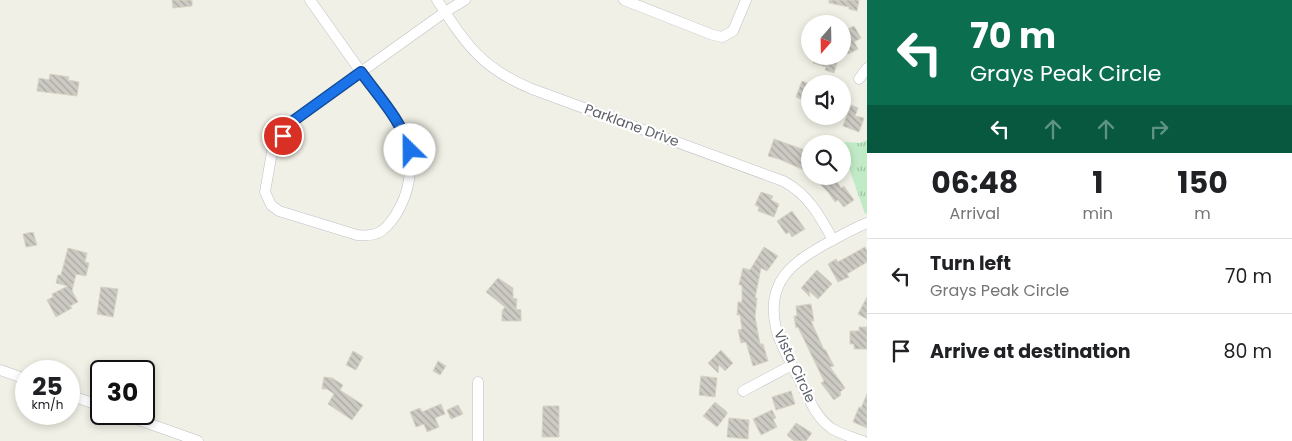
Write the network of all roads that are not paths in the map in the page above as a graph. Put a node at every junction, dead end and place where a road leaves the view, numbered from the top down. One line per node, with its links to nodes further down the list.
1 (310, 0): 8 (street)
2 (437, 0): 6 (street, Parklane Drive)
3 (465, 0): 6 (street)
4 (626, 0): 5 (street)
5 (746, 0)
6 (445, 12): 8 (street); 11 (street, Parklane Drive)
7 (867, 68): 9 (street)
8 (361, 72): 8 (street)
9 (859, 79)
10 (867, 223): 11 (street, Vista Circle)
11 (833, 240): 12 (street, Vista Circle)
12 (792, 365): 16 (street); 20 (street, Vista Circle)
13 (0, 370): 14 (street)
14 (15, 375)
15 (478, 382): 19 (street)
16 (743, 391)
17 (153, 425): 18 (street)
18 (198, 441)
19 (478, 441)
20 (863, 441)

